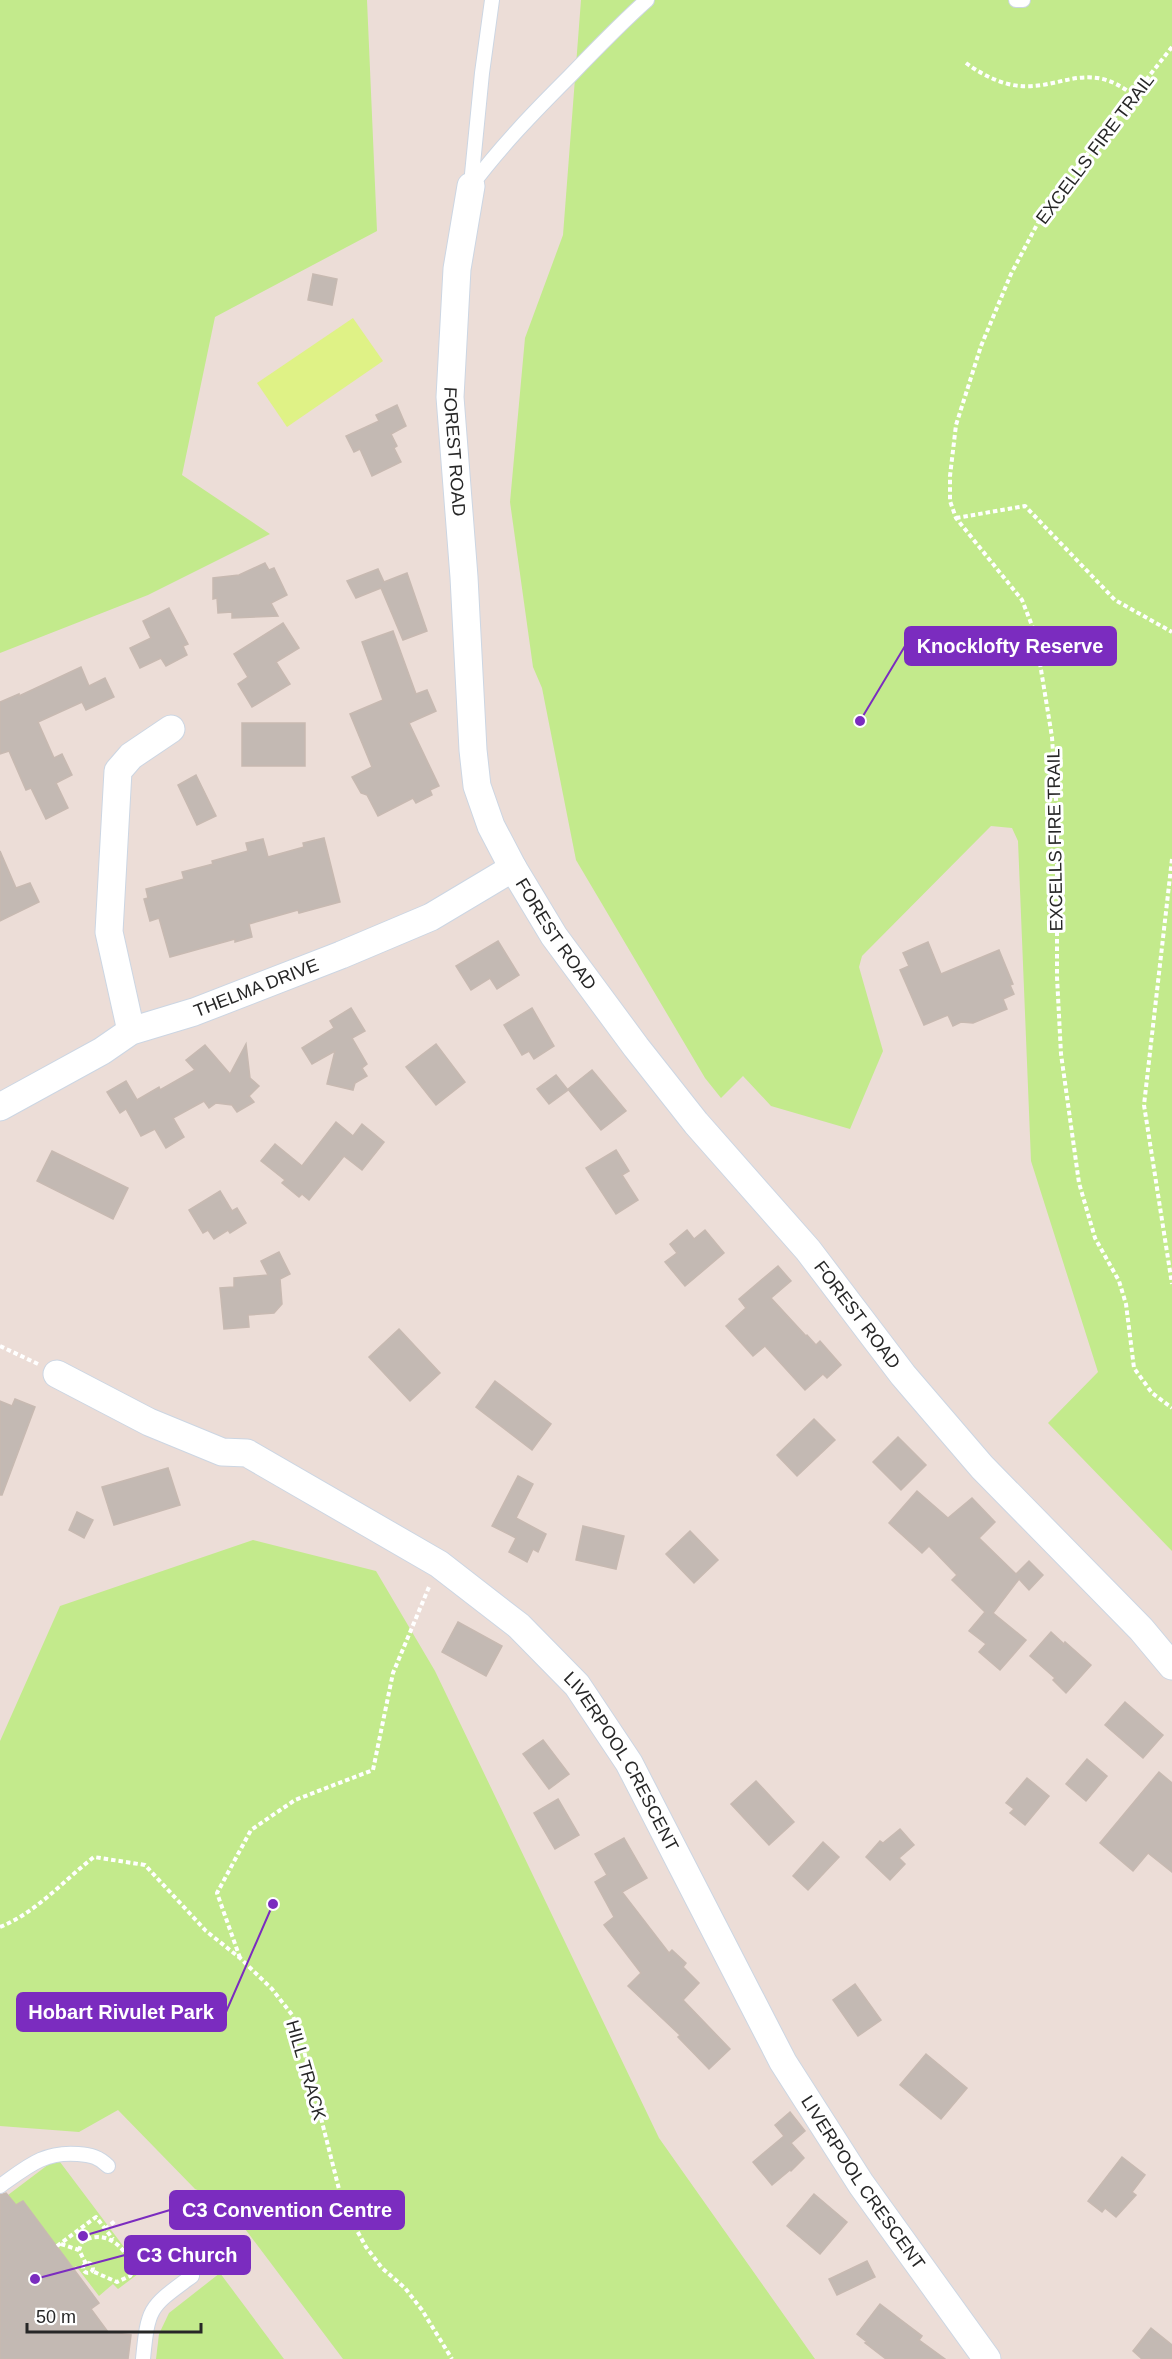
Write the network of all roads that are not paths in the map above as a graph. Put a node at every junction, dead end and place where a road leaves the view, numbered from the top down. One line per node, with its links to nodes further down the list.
1 (492, 0): 5 (lane, FOREST ROAD)
2 (647, 0): 5 (lane)
3 (1016, 0): 4 (lane)
4 (1023, 0)
5 (471, 186): 7 (street, FOREST ROAD)
6 (171, 729): 8 (street)
7 (513, 868): 8 (street, THELMA DRIVE); 11 (street, FOREST ROAD)
8 (131, 1031): 9 (street, THELMA DRIVE)
9 (0, 1107)
10 (57, 1374): 16 (street, LIVERPOOL CRESCENT)
11 (1172, 1666)
12 (108, 2166): 13 (lane)
13 (0, 2186)
14 (192, 2276): 15 (lane)
15 (143, 2359)
16 (987, 2359)

